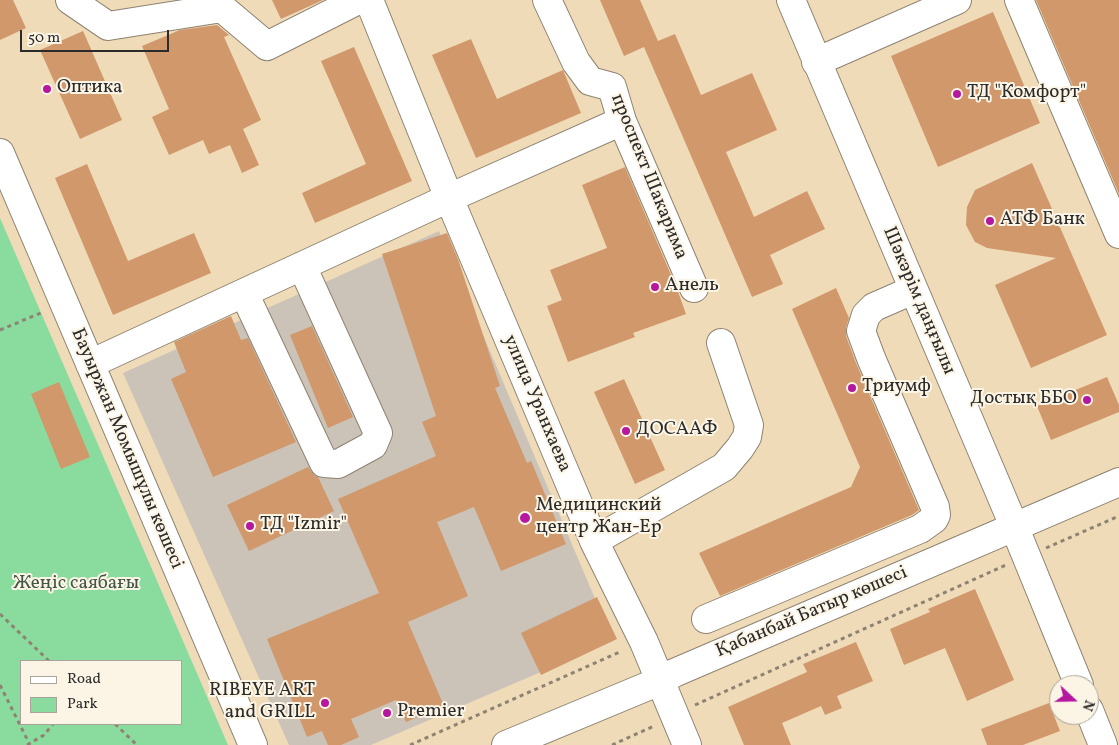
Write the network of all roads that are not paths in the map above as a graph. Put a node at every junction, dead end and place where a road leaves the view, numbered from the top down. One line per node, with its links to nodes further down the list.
1 (70, 0): 2 (street)
2 (358, 0)
3 (369, 0): 11 (street, улица Уранхаева)
4 (547, 0): 9 (street, проспект Шакарима)
5 (791, 0): 8 (street, Шәкәрім даңғылы)
6 (957, 0): 8 (street)
7 (1019, 0): 12 (street)
8 (816, 62): 15 (street, Шәкәрім даңғылы)
9 (622, 121): 11 (street); 14 (street, проспект Шакарима)
10 (0, 153): 18 (street, Бауыржан Момышұлы көшесі)
11 (448, 198): 13 (street); 21 (street, улица Уранхаева)
12 (1119, 234)
13 (302, 266): 16 (street); 16 (street)
14 (694, 288)
15 (913, 290): 20 (street, Шәкәрім даңғылы); 22 (street)
16 (244, 293): 18 (street)
17 (721, 343): 21 (street)
18 (90, 364): 26 (street, Бауыржан Момышұлы көшесі)
19 (1119, 482): 20 (street, Қабанбай Батыр көшесі)
20 (1014, 526): 23 (street, Шәкәрім даңғылы); 24 (street, Қабанбай Батыр көшесі)
21 (594, 541): 24 (street, улица Уранхаева)
22 (706, 619)
23 (1075, 675)
24 (660, 681): 27 (street, Қабанбай Батыр көшесі); 28 (street, улица Уранхаева)
25 (1095, 725): 29 (street)
26 (253, 745)
27 (506, 745)
28 (687, 745)
29 (1104, 745)

